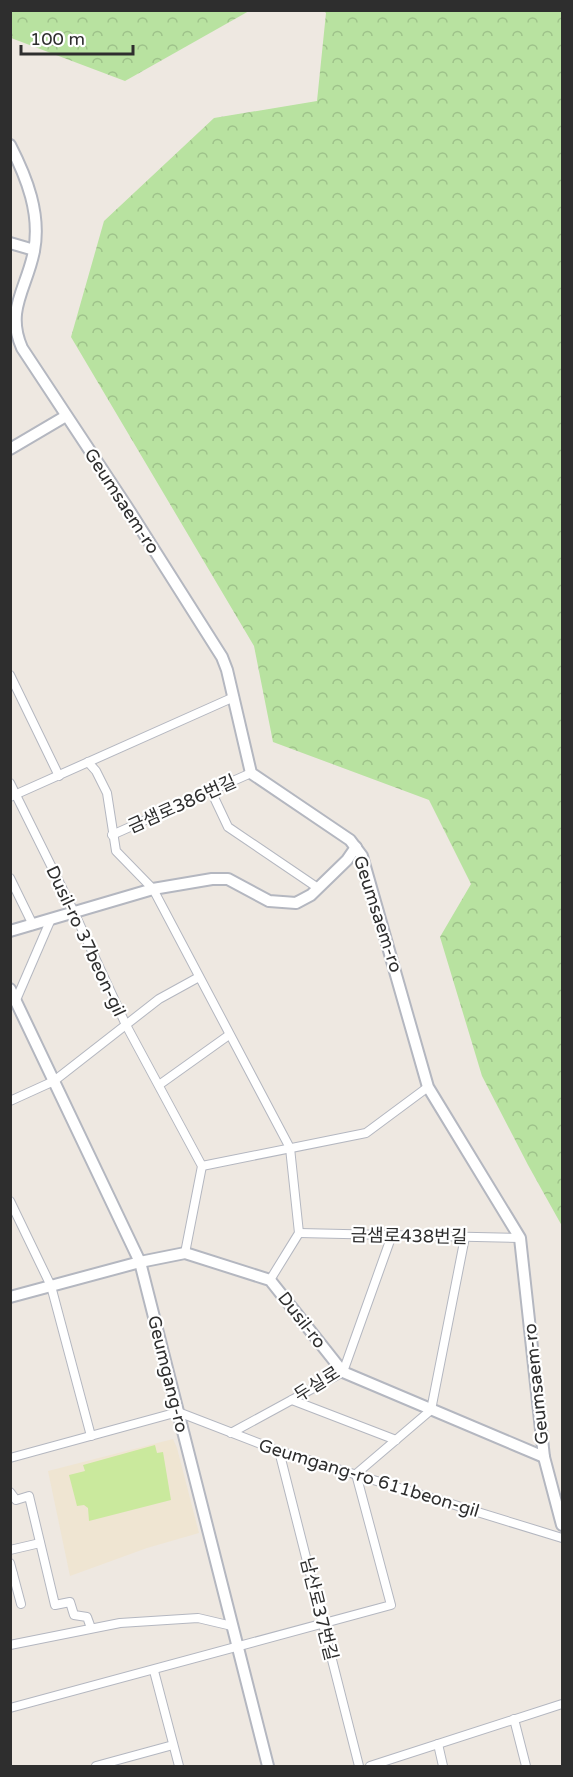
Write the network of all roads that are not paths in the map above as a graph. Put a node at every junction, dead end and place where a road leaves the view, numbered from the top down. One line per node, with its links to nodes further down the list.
1 (10, 145): 3 (main road, Geumsaem-ro)
2 (10, 243): 3 (main road)
3 (34, 249): 4 (main road, Geumsaem-ro)
4 (66, 416): 5 (main road); 7 (main road, Geumsaem-ro)
5 (10, 449)
6 (10, 675): 10 (street)
7 (234, 697): 8 (street); 9 (main road, Geumsaem-ro)
8 (88, 762): 10 (street); 14 (street)
9 (251, 773): 12 (street, 금샘로386번길); 15 (main road, Geumsaem-ro)
10 (58, 776): 13 (street)
11 (10, 783): 13 (street, Dusil-ro 37beon-gil)
12 (211, 791): 14 (street, 금샘로386번길); 17 (street)
13 (13, 796): 19 (street, Dusil-ro 37beon-gil)
14 (112, 835): 18 (street)
15 (356, 847): 17 (main road); 30 (main road, Geumsaem-ro)
16 (10, 878): 21 (street)
17 (318, 888): 18 (main road)
18 (153, 889): 19 (main road); 23 (street)
19 (74, 912): 20 (main road); 26 (street, Dusil-ro 37beon-gil)
20 (51, 919): 21 (main road); 25 (street)
21 (33, 925): 22 (main road)
22 (10, 931)
23 (199, 977): 26 (street); 27 (street)
24 (10, 989): 25 (main road, Geumgang-ro)
25 (16, 1000): 28 (main road, Geumgang-ro)
26 (126, 1025): 28 (street); 29 (street, Dusil-ro 37beon-gil)
27 (229, 1035): 29 (street); 32 (street)
28 (54, 1081): 31 (street); 40 (main road, Geumgang-ro)
29 (159, 1085): 33 (street, Dusil-ro 37beon-gil)
30 (428, 1087): 32 (street); 38 (main road, Geumsaem-ro)
31 (10, 1101)
32 (290, 1148): 33 (street); 35 (street)
33 (202, 1167): 39 (street)
34 (10, 1201): 42 (street)
35 (299, 1233): 36 (street, 금샘로438번길); 41 (street)
36 (392, 1235): 37 (street, 금샘로438번길); 44 (street, 두실로)
37 (465, 1237): 38 (street, 금샘로438번길); 46 (street)
38 (520, 1239): 52 (main road, Geumsaem-ro)
39 (185, 1253): 40 (main road, Dusil-ro); 41 (main road, Dusil-ro)
40 (140, 1262): 42 (main road, Dusil-ro); 47 (main road, Geumgang-ro)
41 (270, 1280): 44 (main road, Dusil-ro)
42 (51, 1286): 43 (main road, Dusil-ro); 49 (street)
43 (10, 1297)
44 (344, 1372): 45 (street, 두실로); 46 (main road, Dusil-ro)
45 (292, 1400): 48 (street, 두실로); 50 (street)
46 (431, 1410): 50 (street); 52 (main road, Dusil-ro)
47 (178, 1412): 48 (street, Geumgang-ro 611beon-gil); 49 (street); 64 (main road, Geumgang-ro)
48 (231, 1433): 51 (street, Geumgang-ro 611beon-gil)
49 (92, 1436): 53 (street)
50 (396, 1440): 54 (street)
51 (279, 1451): 54 (street, Geumgang-ro 611beon-gil); 63 (street, 남산로37번길)
52 (544, 1457): 56 (main road, Geumsaem-ro)
53 (10, 1458)
54 (356, 1474): 57 (street, Geumgang-ro 611beon-gil); 63 (street)
55 (11, 1492): 58 (street)
56 (562, 1525)
57 (562, 1538)
58 (40, 1543): 59 (street); 65 (street)
59 (10, 1550)
60 (10, 1563): 61 (street)
61 (12, 1575): 62 (street)
62 (21, 1604)
63 (324, 1624): 67 (street); 77 (street, 남산로37번길)
64 (232, 1626): 65 (street); 67 (main road, Geumgang-ro)
65 (91, 1628): 66 (street)
66 (10, 1644)
67 (237, 1647): 68 (street); 76 (main road, Geumgang-ro)
68 (154, 1671): 70 (street); 73 (street)
69 (562, 1704): 71 (street)
70 (10, 1708)
71 (514, 1719): 72 (street); 80 (street)
72 (438, 1744): 78 (street); 79 (street)
73 (173, 1745): 74 (street); 75 (street)
74 (96, 1767)
75 (179, 1767)
76 (268, 1767)
77 (359, 1767)
78 (370, 1767)
79 (443, 1767)
80 (526, 1767)

